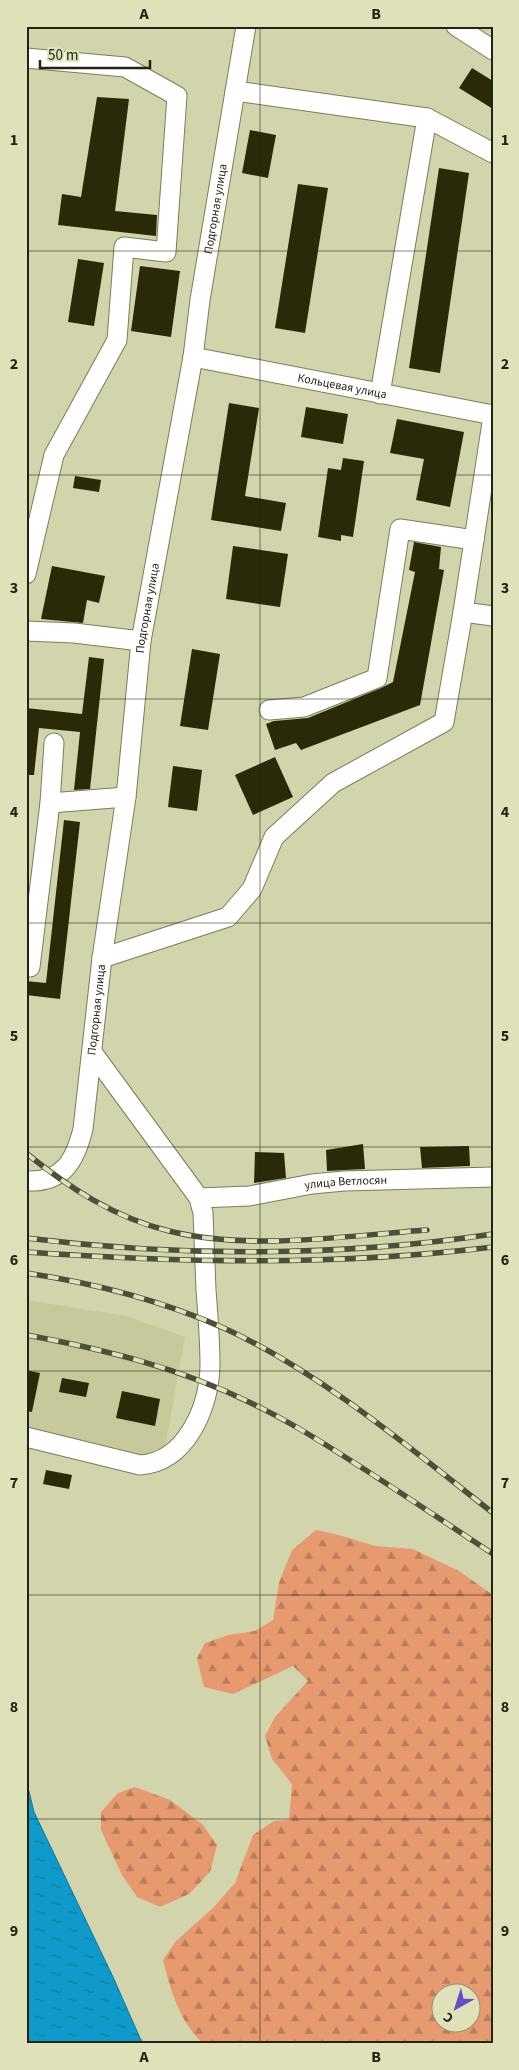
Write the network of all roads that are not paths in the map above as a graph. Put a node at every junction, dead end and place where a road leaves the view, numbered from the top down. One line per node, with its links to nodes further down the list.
1 (246, 26): 5 (street, Подгорная улица)
2 (456, 26): 3 (street)
3 (493, 50)
4 (26, 58): 12 (street)
5 (235, 91): 6 (street); 8 (street, Подгорная улица)
6 (427, 118): 7 (street); 9 (street)
7 (493, 153)
8 (193, 357): 9 (street, Кольцевая улица); 16 (street, Подгорная улица)
9 (380, 394): 10 (street, Кольцевая улица)
10 (493, 416): 11 (street)
11 (474, 540): 13 (street); 17 (street)
12 (26, 574)
13 (463, 612): 14 (street); 21 (street)
14 (493, 616)
15 (26, 631): 16 (street)
16 (141, 641): 19 (street, Подгорная улица)
17 (269, 710)
18 (54, 742): 20 (street)
19 (126, 797): 20 (street); 21 (street, Подгорная улица)
20 (50, 803): 22 (street)
21 (102, 958): 23 (street, Подгорная улица)
22 (30, 967)
23 (92, 1052): 25 (street, Подгорная улица); 26 (street)
24 (493, 1177): 26 (street, улица Ветлосян)
25 (26, 1181)
26 (199, 1198): 27 (street)
27 (26, 1437)

